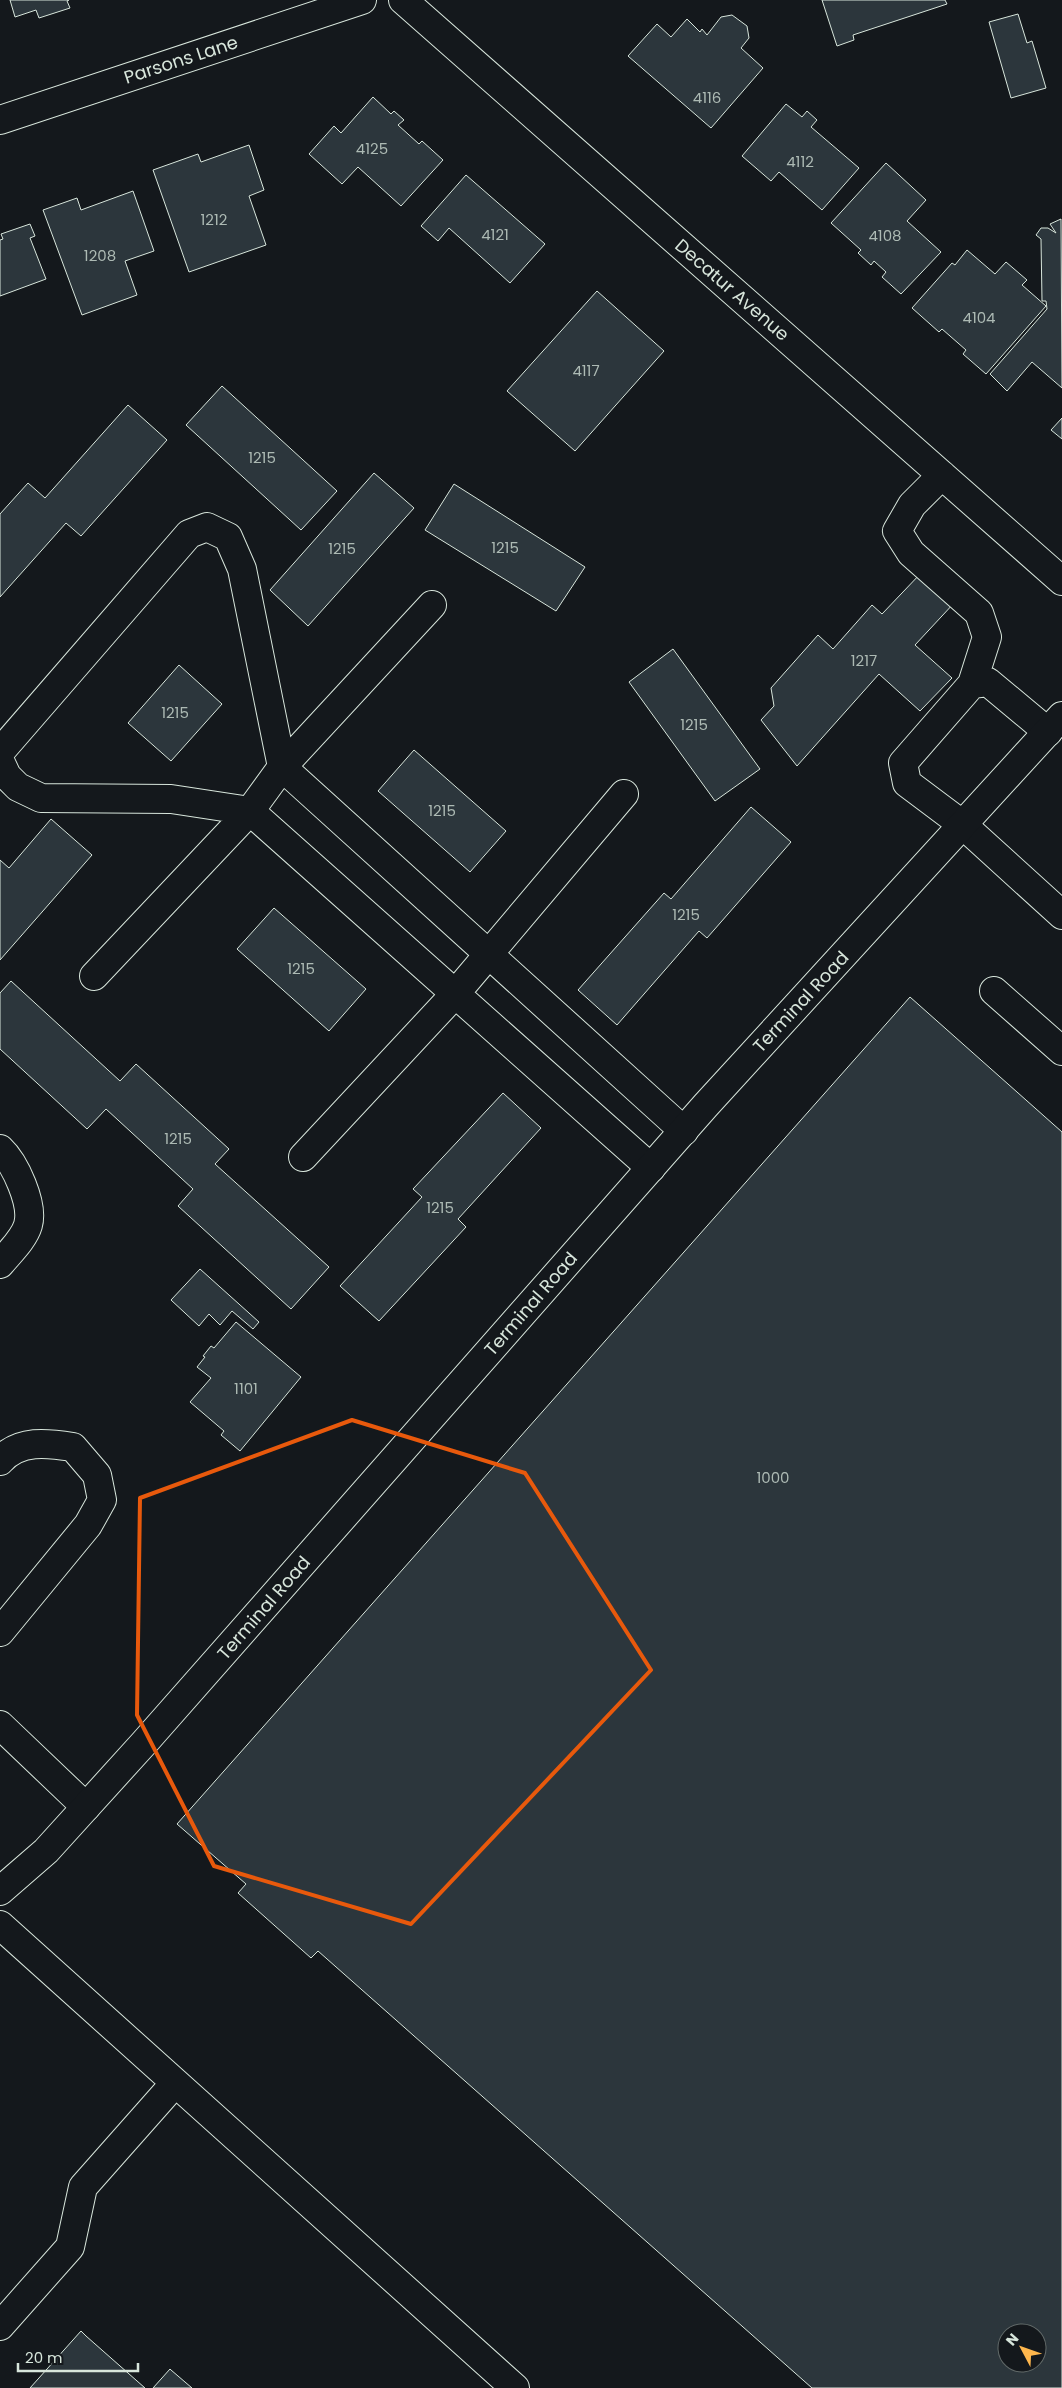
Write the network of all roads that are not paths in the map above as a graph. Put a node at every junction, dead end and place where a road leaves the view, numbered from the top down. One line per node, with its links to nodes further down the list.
1 (362, 0): 3 (main road, Parsons Lane)
2 (403, 0): 4 (main road, Decatur Avenue)
3 (0, 120)
4 (942, 475): 5 (main road, Decatur Avenue); 7 (main road)
5 (1062, 581)
6 (432, 605): 11 (main road)
7 (972, 684): 8 (main road); 14 (main road)
8 (1055, 724): 14 (main road, Terminal Road)
9 (0, 752): 11 (main road)
10 (0, 761): 13 (main road)
11 (282, 768): 13 (main road); 16 (main road)
12 (624, 794): 16 (main road)
13 (250, 811): 17 (main road); 19 (main road)
14 (963, 825): 15 (main road); 21 (main road, Terminal Road)
15 (1062, 915)
16 (488, 956): 19 (main road); 21 (main road)
17 (94, 976)
18 (994, 991): 20 (main road)
19 (455, 994): 23 (main road); 24 (main road)
20 (1062, 1052)
21 (684, 1131): 24 (main road, Terminal Road)
22 (0, 1150): 25 (main road)
23 (303, 1157)
24 (651, 1168): 29 (main road, Terminal Road)
25 (0, 1264)
26 (0, 1460): 27 (main road)
27 (0, 1632)
28 (0, 1725): 29 (main road)
29 (86, 1807): 30 (main road, Terminal Road)
30 (0, 1891)
31 (0, 1925): 32 (main road)
32 (176, 2083): 33 (main road); 34 (main road)
33 (0, 2326)
34 (515, 2388)

